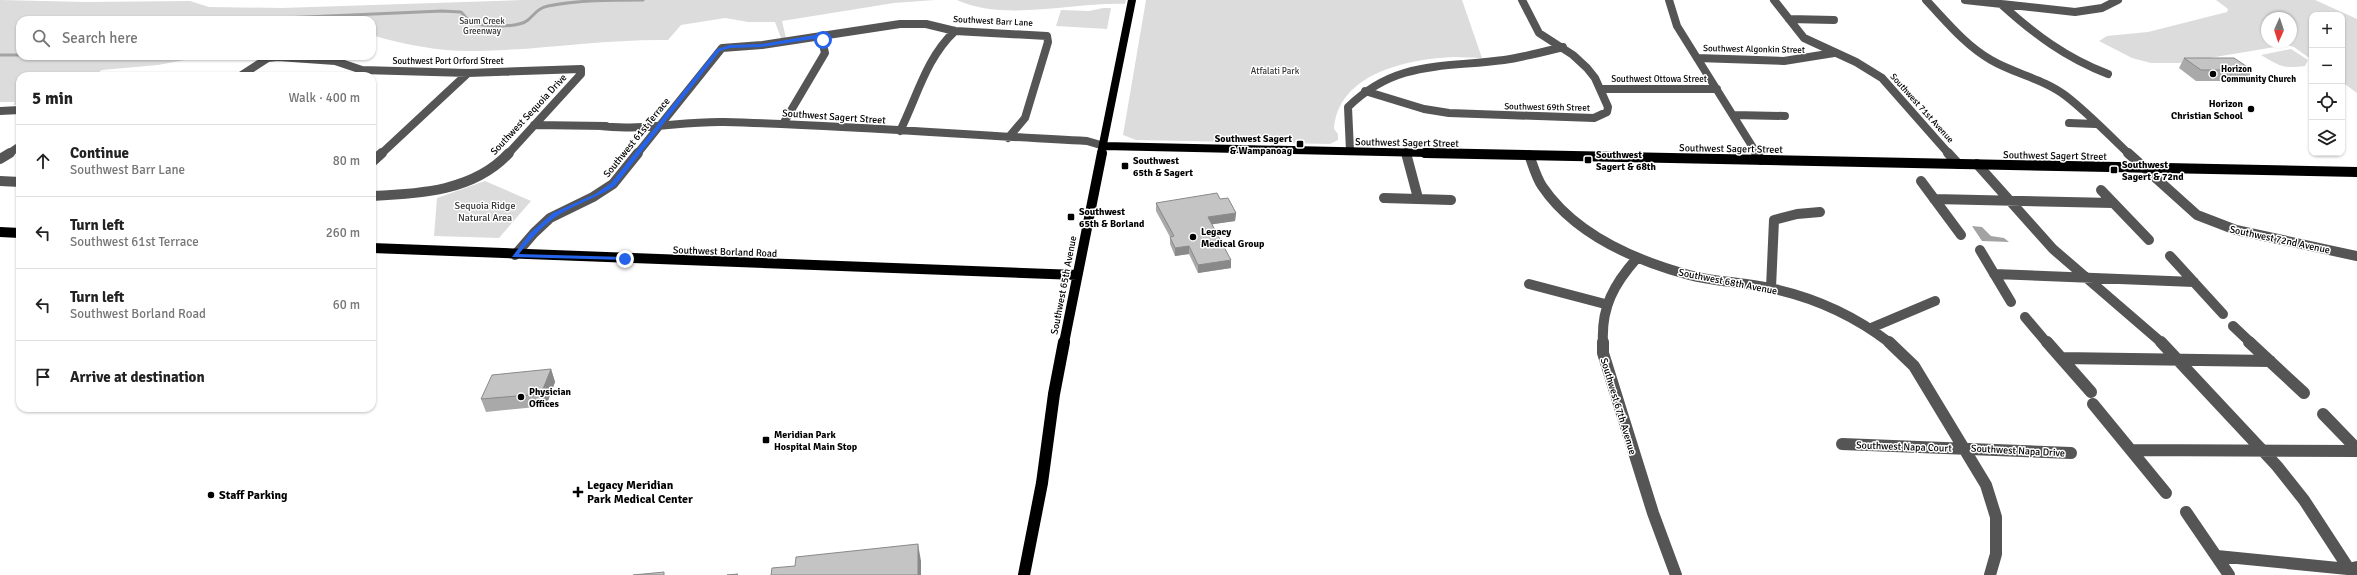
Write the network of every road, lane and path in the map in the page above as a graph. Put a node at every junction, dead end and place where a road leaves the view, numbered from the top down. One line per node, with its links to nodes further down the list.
1 (1132, 0): 39 (main road, Southwest 65th Avenue)
2 (1522, 0): 14 (street, Southwest 69th Street)
3 (1668, 0): 16 (street)
4 (1774, 0): 9 (street, Southwest 71st Avenue)
5 (1926, 0): 34 (street, Southwest 72nd Avenue)
6 (1965, 0): 8 (street)
7 (2118, 0): 8 (street)
8 (2001, 4): 24 (street)
9 (1790, 19): 10 (street); 15 (street, Southwest 71st Avenue)
10 (1834, 20)
11 (955, 31): 12 (street, Southwest Barr Lane); 37 (street); 38 (street, Southwest Barr Lane)
12 (821, 36): 13 (street, Southwest Barr Lane); 33 (street)
13 (725, 47): 36 (street, Southwest 61st Terrace)
14 (1563, 47): 25 (street, Southwest 69th Street); 27 (street)
15 (1834, 53): 16 (street, Southwest Algonkin Street); 47 (street, Southwest 71st Avenue)
16 (1697, 58): 26 (street)
17 (265, 60): 21 (street, Southwest Port Orford Street)
18 (330, 60): 19 (street, Southwest Port Orford Street)
19 (362, 70): 22 (street); 23 (street, Southwest Port Orford Street)
20 (581, 70): 23 (street, Southwest Port Orford Street); 35 (street, Southwest Sequoia Drive)
21 (246, 72)
22 (359, 72)
23 (468, 73): 44 (street)
24 (2108, 74)
25 (1601, 89): 26 (street, Southwest Ottowa Street); 27 (street, Southwest 69th Street)
26 (1717, 90): 30 (street)
27 (1365, 91): 41 (street)
28 (16, 110): 29 (street)
29 (0, 111)
30 (1733, 115): 31 (street); 46 (street)
31 (1785, 116)
32 (2069, 123): 34 (street)
33 (783, 124): 36 (street, Southwest Sagert Street); 37 (street, Southwest Sagert Street)
34 (2096, 124): 49 (street, Southwest 72nd Avenue)
35 (534, 125): 36 (street, Southwest Sagert Street); 55 (street, Southwest Sequoia Drive)
36 (660, 126): 69 (street, Southwest 61st Terrace)
37 (900, 131): 38 (street, Southwest Sagert Street)
38 (1008, 138): 39 (street, Southwest Sagert Street)
39 (1104, 146): 41 (main road, Southwest Sagert Street); 74 (main road, Southwest 65th Avenue)
40 (16, 149): 45 (street)
41 (1350, 152): 42 (main road, Southwest Sagert Street)
42 (1406, 153): 43 (main road, Southwest Sagert Street); 57 (street)
43 (1529, 155): 46 (main road, Southwest Sagert Street); 72 (street, Southwest 68th Avenue)
44 (376, 158)
45 (0, 159)
46 (1761, 160): 47 (main road, Southwest Sagert Street)
47 (1958, 164): 48 (main road, Southwest Sagert Street)
48 (1977, 164): 49 (main road, Southwest Sagert Street); 60 (street)
49 (2142, 168): 50 (main road, Southwest Sagert Street); 71 (street, Southwest 72nd Avenue)
50 (2357, 172)
51 (0, 181): 53 (street)
52 (1921, 181): 58 (street)
53 (16, 182)
54 (2101, 190): 61 (street)
55 (376, 196)
56 (1384, 198): 57 (street)
57 (1418, 198): 59 (street)
58 (1934, 199): 60 (street); 65 (street)
59 (1451, 200)
60 (2009, 200): 61 (street); 75 (street)
61 (2113, 202): 66 (street)
62 (1820, 212): 78 (street)
63 (0, 232): 64 (main road)
64 (16, 233)
65 (1961, 235)
66 (2149, 240)
67 (376, 248): 69 (main road, Southwest Borland Road)
68 (1980, 250): 73 (street)
69 (515, 255): 74 (main road, Southwest Borland Road)
70 (2170, 256): 76 (street)
71 (2357, 256)
72 (1637, 258): 78 (street, Southwest 68th Avenue); 81 (street, Southwest 67th Avenue)
73 (1994, 274): 75 (street); 80 (street)
74 (1077, 275): 103 (main road, Southwest 65th Avenue)
75 (2086, 278): 76 (street); 87 (street)
76 (2194, 282): 82 (street)
77 (1529, 284): 81 (street)
78 (1771, 288): 85 (street, Southwest 68th Avenue)
79 (1935, 301): 85 (street)
80 (2011, 302)
81 (1605, 304): 104 (street, Southwest 67th Avenue)
82 (2223, 314)
83 (2025, 318): 86 (street)
84 (2233, 326): 88 (street)
85 (1871, 328): 94 (street, Southwest 68th Avenue)
86 (2061, 358): 87 (street); 89 (street)
87 (2181, 360): 88 (street); 96 (street)
88 (2270, 361): 90 (street)
89 (2091, 392)
90 (2304, 393)
91 (2092, 404): 95 (street)
92 (2323, 414): 97 (street)
93 (1842, 444): 94 (street, Southwest Napa Court)
94 (1965, 448): 98 (street, Southwest Napa Drive); 105 (street, Southwest 68th Avenue)
95 (2131, 450): 96 (street); 99 (street)
96 (2263, 450): 97 (street); 102 (street)
97 (2357, 450)
98 (2070, 453)
99 (2166, 493)
100 (2186, 512): 101 (street)
101 (2217, 556): 102 (street); 106 (street)
102 (2353, 570)
103 (1024, 575)
104 (1676, 575)
105 (1990, 575)
106 (2229, 575)

